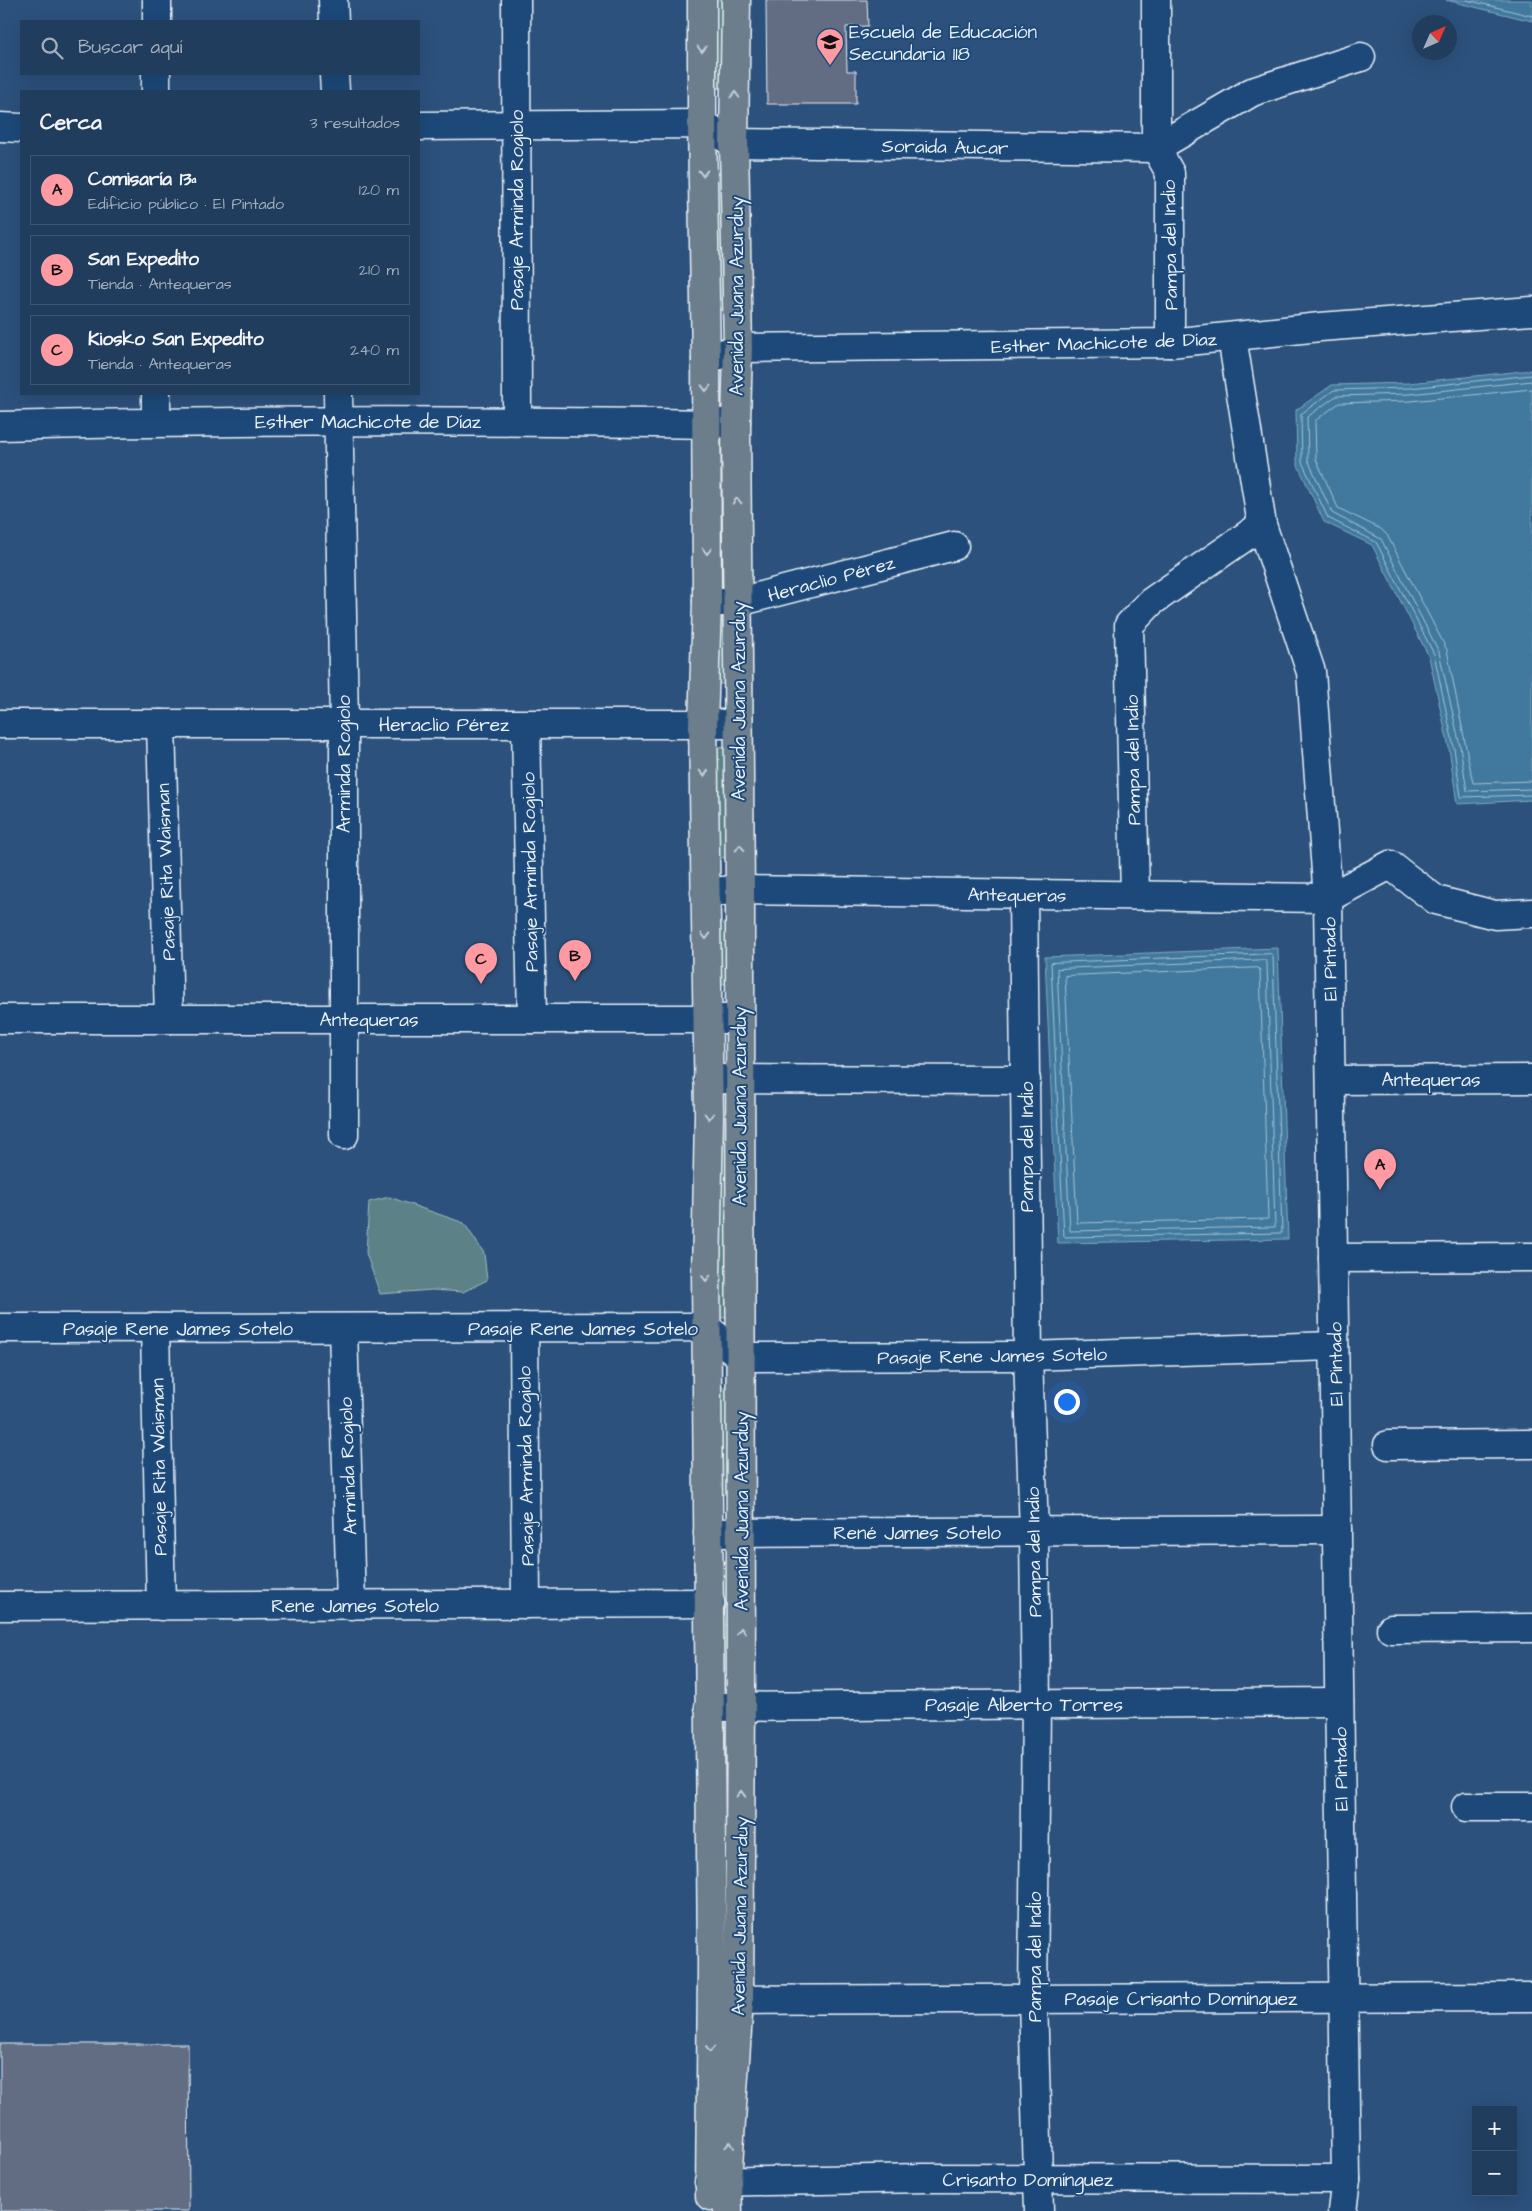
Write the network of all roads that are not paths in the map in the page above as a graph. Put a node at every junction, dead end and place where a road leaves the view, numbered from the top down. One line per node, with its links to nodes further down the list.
1 (157, 0): 7 (street)
2 (333, 0): 8 (street)
3 (516, 0): 16 (street, Pasaje Arminda Rogiolo)
4 (702, 0): 14 (main road, Avenida Juana Azurduy, one-way to 14)
5 (736, 0): 19 (main road, Avenida Juana Azurduy, one-way to 5)
6 (1156, 0): 20 (street, Pampa del Indio)
7 (157, 20)
8 (334, 20)
9 (1361, 57): 20 (street)
10 (156, 75): 12 (street)
11 (334, 75): 13 (street)
12 (156, 90)
13 (335, 90)
14 (702, 124): 16 (street); 19 (street); 25 (main road, Avenida Juana Azurduy, one-way to 25)
15 (420, 126): 16 (street)
16 (515, 126): 28 (street, Pasaje Arminda Rogiolo)
17 (0, 128): 18 (street)
18 (20, 128)
19 (734, 144): 20 (street, Soraida Áucar); 24 (main road, Avenida Juana Azurduy)
20 (1156, 148): 23 (street, Pampa del Indio)
21 (1532, 311): 22 (street, Esther Machicote de Díaz)
22 (1232, 338): 23 (street, Esther Machicote de Díaz); 34 (street, El Pintado)
23 (1170, 343): 24 (street, Esther Machicote de Díaz)
24 (738, 348): 25 (street, Esther Machicote de Díaz); 31 (main road, Avenida Juana Azurduy)
25 (706, 360): 32 (main road, Avenida Juana Azurduy, one-way to 32)
26 (156, 395): 29 (street)
27 (338, 395): 30 (street, Arminda Rogiolo)
28 (517, 420): 30 (street, Esther Machicote de Díaz); 32 (street, Esther Machicote de Díaz)
29 (156, 422): 30 (street, Esther Machicote de Díaz); 33 (street, Esther Machicote de Díaz)
30 (338, 422): 40 (street, Arminda Rogiolo)
31 (736, 422): 32 (street, Esther Machicote de Díaz); 37 (main road, Avenida Juana Azurduy, one-way to 31)
32 (706, 424): 36 (main road, Avenida Juana Azurduy, one-way to 36)
33 (0, 426)
34 (1262, 525): 47 (street, Pampa del Indio); 48 (street, El Pintado)
35 (954, 546): 37 (street, Heraclio Pérez)
36 (707, 602): 37 (street, Heraclio Pérez); 43 (main road, Avenida Juana Azurduy)
37 (738, 602): 41 (main road, Avenida Juana Azurduy)
38 (0, 724): 39 (street, Heraclio Pérez)
39 (161, 724): 40 (street, Heraclio Pérez); 52 (street, Pasaje Rita Waisman)
40 (344, 724): 42 (street, Heraclio Pérez); 51 (street, Arminda Rogiolo)
41 (738, 724): 43 (street, Heraclio Pérez); 44 (main road, Avenida Juana Azurduy, one-way to 41)
42 (526, 725): 43 (street, Heraclio Pérez); 53 (street, Pasaje Arminda Rogiolo)
43 (703, 725): 45 (main road, Avenida Juana Azurduy, one-way to 45)
44 (740, 890): 45 (street, Antequeras); 46 (street, Antequeras); 54 (main road, Avenida Juana Azurduy)
45 (705, 892): 55 (main road, Avenida Juana Azurduy, one-way to 55)
46 (1023, 894): 47 (street, Antequeras); 59 (street, Pampa del Indio)
47 (1135, 895): 48 (street, Antequeras)
48 (1328, 898): 49 (street); 60 (street, El Pintado)
49 (1532, 913)
50 (0, 1018): 52 (street, Antequeras)
51 (343, 1018): 52 (street, Antequeras); 53 (street, Antequeras); 61 (street, Arminda Rogiolo)
52 (169, 1019)
53 (532, 1019): 55 (street, Antequeras)
54 (739, 1019): 55 (street, Antequeras); 57 (main road, Avenida Juana Azurduy)
55 (708, 1020): 56 (main road, Avenida Juana Azurduy)
56 (708, 1079): 57 (street); 65 (main road, Avenida Juana Azurduy, one-way to 65)
57 (739, 1079): 59 (street); 71 (main road, Avenida Juana Azurduy)
58 (1532, 1079): 60 (street, Antequeras)
59 (1026, 1080): 70 (street, Pampa del Indio)
60 (1331, 1080): 63 (street, El Pintado)
61 (344, 1135)
62 (1532, 1257): 63 (street)
63 (1333, 1258): 69 (street, El Pintado)
64 (524, 1327): 65 (street, Pasaje Rene James Sotelo); 68 (street, Pasaje Rene James Sotelo); 79 (street, Pasaje Arminda Rogiolo)
65 (706, 1327): 71 (street, Pasaje Rene James Sotelo); 77 (main road, Avenida Juana Azurduy)
66 (0, 1328): 67 (street, Pasaje Rene James Sotelo)
67 (155, 1328): 68 (street, Pasaje Rene James Sotelo); 82 (street, Pasaje Rita Waisman)
68 (343, 1328): 80 (street, Arminda Rogiolo)
69 (1334, 1346): 70 (street, Pasaje Rene James Sotelo); 74 (street, El Pintado)
70 (1028, 1356): 71 (street, Pasaje Rene James Sotelo); 76 (street, Pampa del Indio)
71 (741, 1357): 75 (main road, Avenida Juana Azurduy)
72 (1532, 1444): 73 (street)
73 (1388, 1445)
74 (1337, 1530): 76 (street, René James Sotelo); 85 (street, El Pintado)
75 (741, 1532): 76 (street, René James Sotelo); 77 (street, René James Sotelo); 88 (main road, Avenida Juana Azurduy, one-way to 75)
76 (1034, 1532): 86 (street, Pampa del Indio)
77 (708, 1533): 78 (main road, Avenida Juana Azurduy)
78 (710, 1603): 79 (street, Rene James Sotelo); 87 (main road, Avenida Juana Azurduy)
79 (526, 1604): 80 (street, Rene James Sotelo)
80 (351, 1605): 82 (street, Rene James Sotelo)
81 (0, 1606): 82 (street, Rene James Sotelo)
82 (161, 1606)
83 (1532, 1628): 84 (street)
84 (1391, 1629)
85 (1339, 1702): 86 (street, Pasaje Alberto Torres); 92 (street, El Pintado)
86 (1036, 1704): 88 (street, Pasaje Alberto Torres); 93 (street, Pampa del Indio)
87 (709, 1706): 88 (street, Pasaje Alberto Torres); 94 (main road, Avenida Juana Azurduy)
88 (741, 1706): 95 (main road, Avenida Juana Azurduy, one-way to 88)
89 (1466, 1807): 90 (street)
90 (1532, 1807)
91 (1532, 1997): 92 (street, Pasaje Crisanto Domínguez)
92 (1343, 1998): 93 (street, Pasaje Crisanto Domínguez); 97 (street, El Pintado)
93 (1033, 1999): 95 (street, Pasaje Crisanto Domínguez); 96 (street, Pampa del Indio)
94 (710, 2000): 95 (street, Pasaje Crisanto Domínguez); 98 (main road, Avenida Juana Azurduy, one-way to 98)
95 (739, 2000): 98 (main road, Avenida Juana Azurduy, one-way to 95)
96 (1038, 2179): 97 (street, Crisanto Domínguez); 98 (street, Crisanto Domínguez); 101 (street, Pampa del Indio)
97 (1346, 2179): 102 (street, El Pintado)
98 (718, 2182): 99 (main road, Avenida Juana Azurduy); 100 (main road, Avenida Juana Azurduy)
99 (710, 2211)
100 (728, 2211)
101 (1039, 2211)
102 (1342, 2211)

